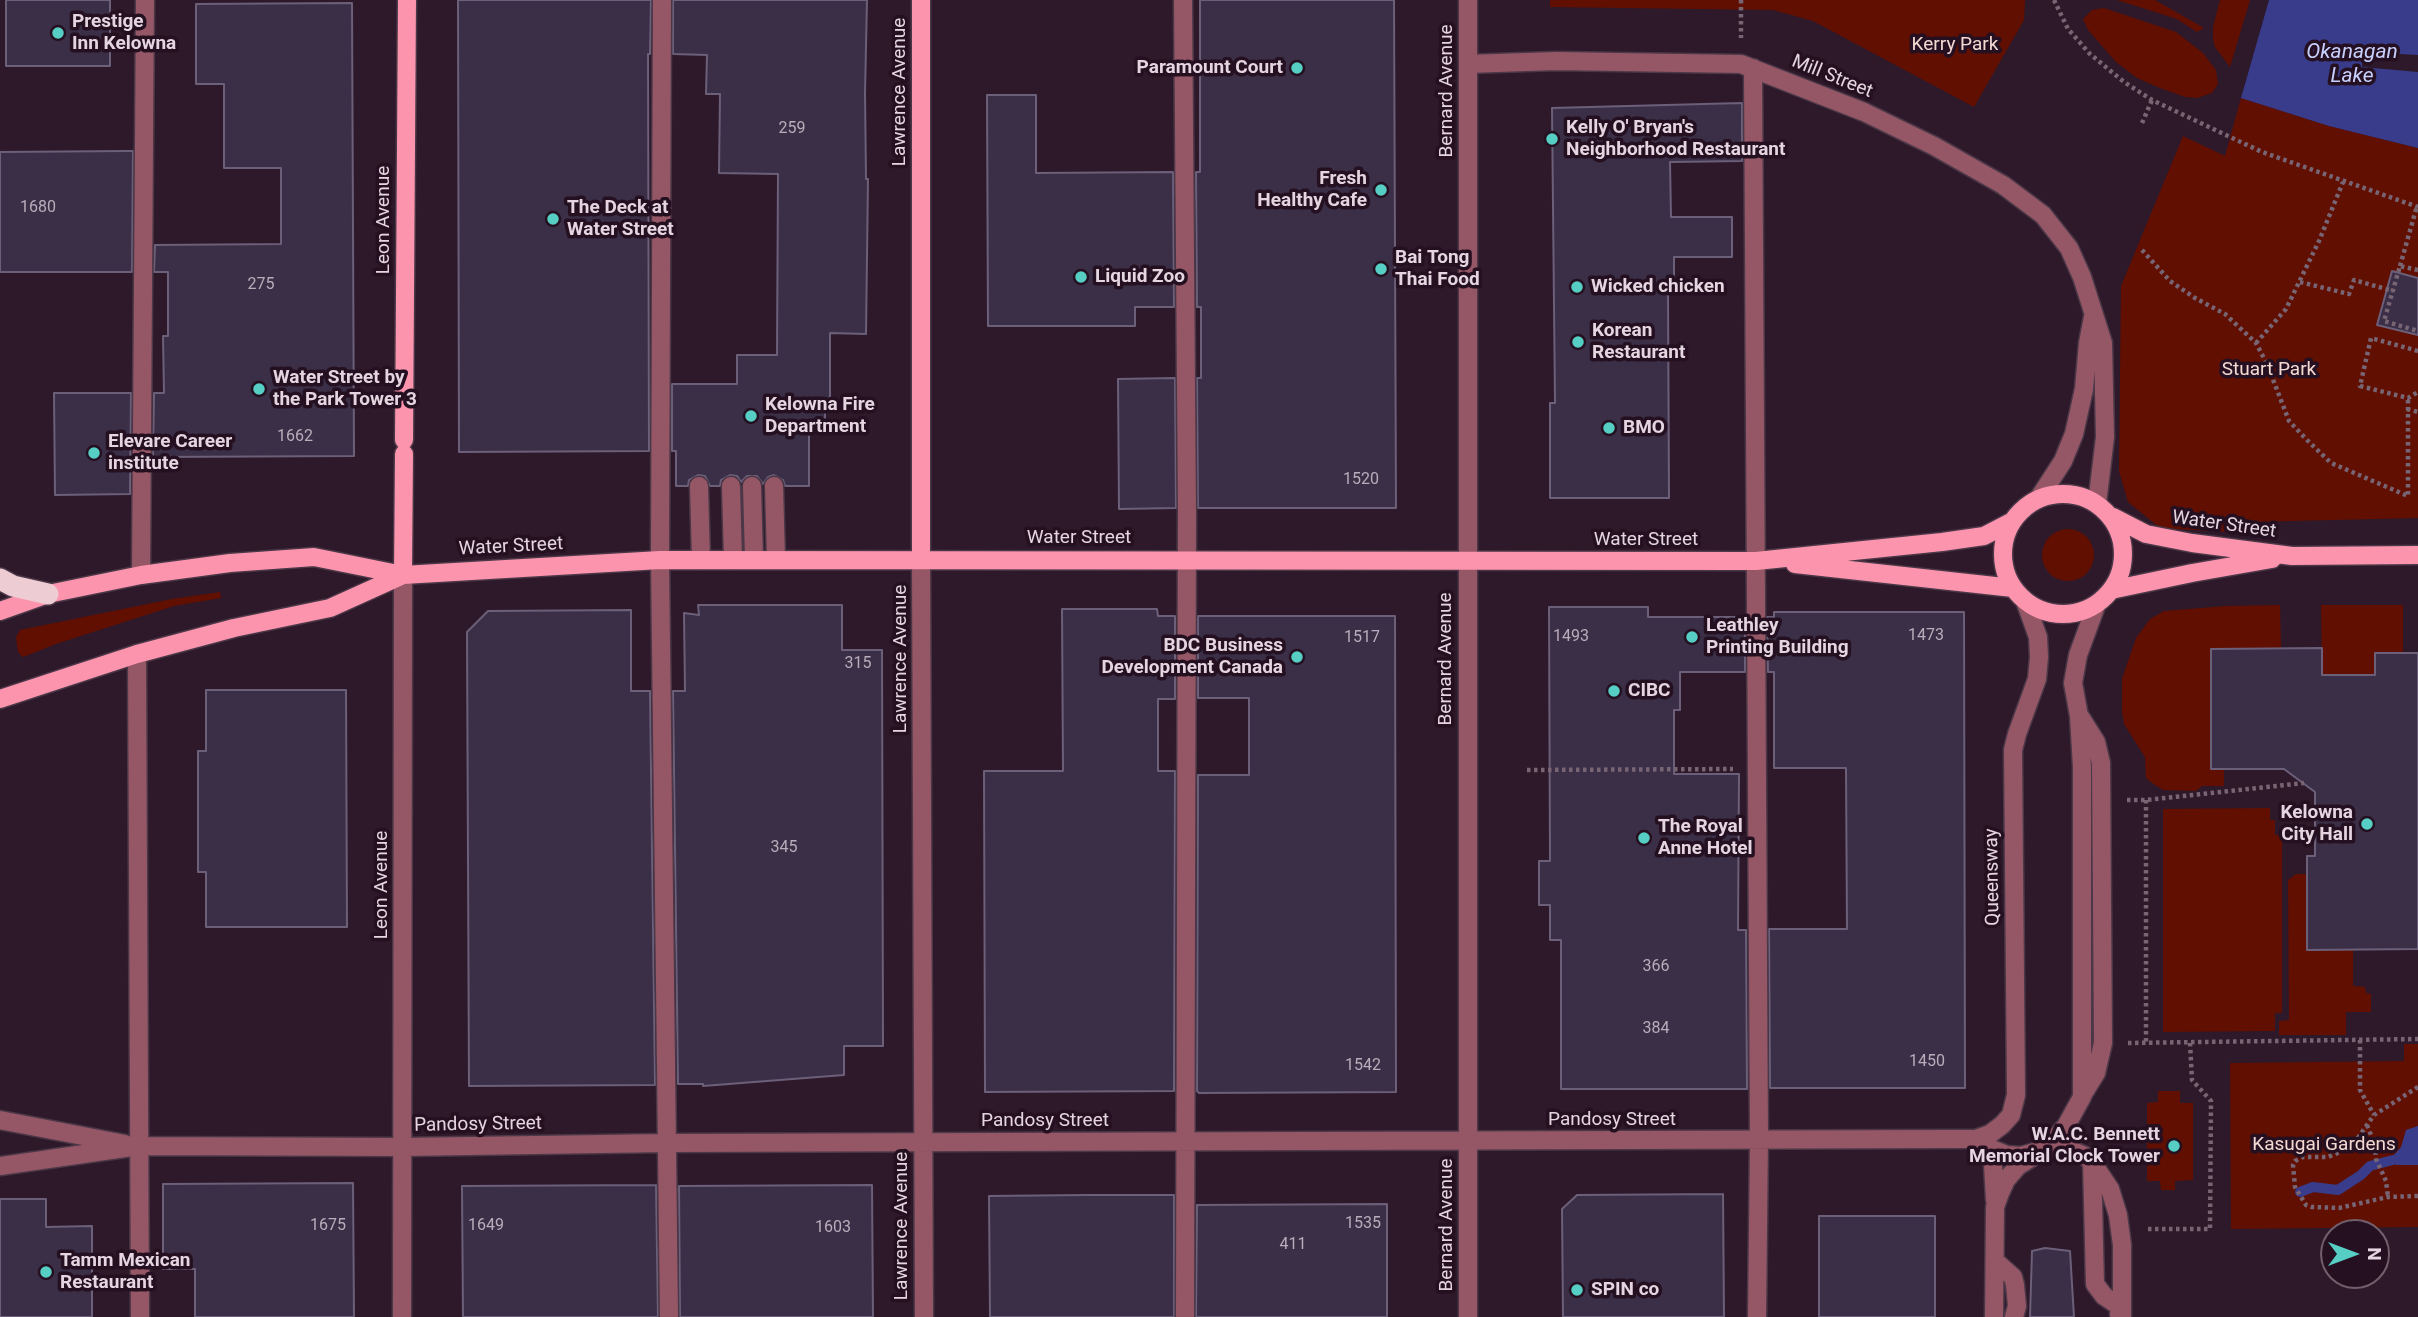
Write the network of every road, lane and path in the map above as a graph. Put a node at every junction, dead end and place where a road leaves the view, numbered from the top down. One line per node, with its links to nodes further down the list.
1 (145, 0): 47 (street)
2 (407, 0): 48 (main road, Leon Avenue)
3 (662, 0): 41 (street)
4 (921, 0): 40 (main road, Lawrence Avenue)
5 (1183, 0): 44 (street)
6 (1468, 0): 9 (street, Bernard Avenue)
7 (1741, 0): 10 (path)
8 (2054, 0): 11 (path)
9 (1468, 64): 10 (street, Mill Street); 45 (street, Bernard Avenue)
10 (1747, 66): 20 (street, Mill Street); 46 (street)
11 (2151, 100): 12 (path); 13 (path)
12 (2142, 123)
13 (2343, 182): 14 (path); 18 (path)
14 (2418, 206): 16 (path)
15 (2142, 250): 22 (path)
16 (2400, 266): 17 (path); 19 (path)
17 (2418, 270)
18 (2300, 282): 19 (path); 22 (path)
19 (2393, 290): 21 (path)
20 (2094, 313): 32 (street); 33 (street)
21 (2418, 331)
22 (2256, 343): 26 (path)
23 (2418, 351): 25 (path)
24 (2418, 392): 25 (path)
25 (2408, 398): 26 (path)
26 (2407, 409): 27 (path)
27 (2418, 412)
28 (699, 486): 42 (street)
29 (731, 486): 43 (street)
30 (752, 486): 38 (street)
31 (774, 486): 39 (street)
32 (2039, 498): 33 (main road); 35 (main road)
33 (2097, 504): 34 (main road)
34 (2113, 517): 37 (main road, Water Street); 50 (main road)
35 (2011, 522): 46 (main road, Water Street); 52 (main road)
36 (2418, 555): 37 (main road, Water Street)
37 (2292, 556): 50 (main road, Water Street)
38 (754, 559): 39 (main road, Water Street); 43 (main road, Water Street)
39 (776, 559): 40 (main road, Water Street)
40 (922, 559): 44 (main road, Water Street); 74 (street, Lawrence Avenue)
41 (660, 560): 42 (main road, Water Street); 48 (main road, Water Street); 73 (street)
42 (701, 560): 43 (main road, Water Street)
43 (733, 560)
44 (1186, 560): 45 (main road, Water Street); 72 (street)
45 (1467, 560): 46 (main road, Water Street); 71 (street, Bernard Avenue)
46 (1756, 561): 52 (main road, Water Street); 57 (street)
47 (141, 575): 48 (main road, Water Street); 51 (main road, Water Street)
48 (403, 575): 55 (main road, Water Street); 76 (street, Leon Avenue)
49 (0, 579): 51 (highway)
50 (2111, 590): 53 (main road)
51 (48, 594): 54 (main road, Water Street)
52 (2019, 595): 53 (main road); 70 (street, Queensway)
53 (2096, 606): 77 (street)
54 (0, 611)
55 (137, 654): 56 (main road, Water Street); 75 (street)
56 (0, 699)
57 (1757, 769): 58 (path); 69 (street)
58 (1527, 770)
59 (2304, 783): 61 (path)
60 (2119, 800): 61 (path)
61 (2146, 800): 64 (path)
62 (2418, 1039): 63 (path)
63 (2360, 1040): 64 (path); 66 (path)
64 (2190, 1043): 83 (path)
65 (2418, 1087): 66 (path)
66 (2374, 1115): 68 (path)
67 (0, 1120): 75 (street, Pandosy Street)
68 (2367, 1125): 81 (path); 81 (path)
69 (1759, 1139): 70 (street, Pandosy Street); 71 (street, Pandosy Street); 92 (street)
70 (1976, 1139): 77 (street); 82 (street)
71 (1468, 1141): 72 (street, Pandosy Street); 91 (street, Bernard Avenue)
72 (1186, 1142): 74 (street, Pandosy Street); 90 (street)
73 (667, 1143): 74 (street, Pandosy Street); 76 (street, Pandosy Street); 88 (street)
74 (923, 1143): 89 (street, Lawrence Avenue)
75 (139, 1146): 76 (street, Pandosy Street); 79 (street, Pandosy Street); 86 (street)
76 (403, 1147): 87 (street, Leon Avenue)
77 (2045, 1150): 78 (street); 82 (street)
78 (2092, 1162): 85 (street); 85 (street)
79 (0, 1166)
80 (2418, 1196): 81 (path)
81 (2388, 1197)
82 (1995, 1207): 84 (street)
83 (2148, 1230)
84 (1994, 1261): 93 (street); 94 (street)
85 (2120, 1314)
86 (140, 1317)
87 (402, 1317)
88 (669, 1317)
89 (923, 1317)
90 (1185, 1317)
91 (1468, 1317)
92 (1757, 1317)
93 (1994, 1317)
94 (2014, 1317)

